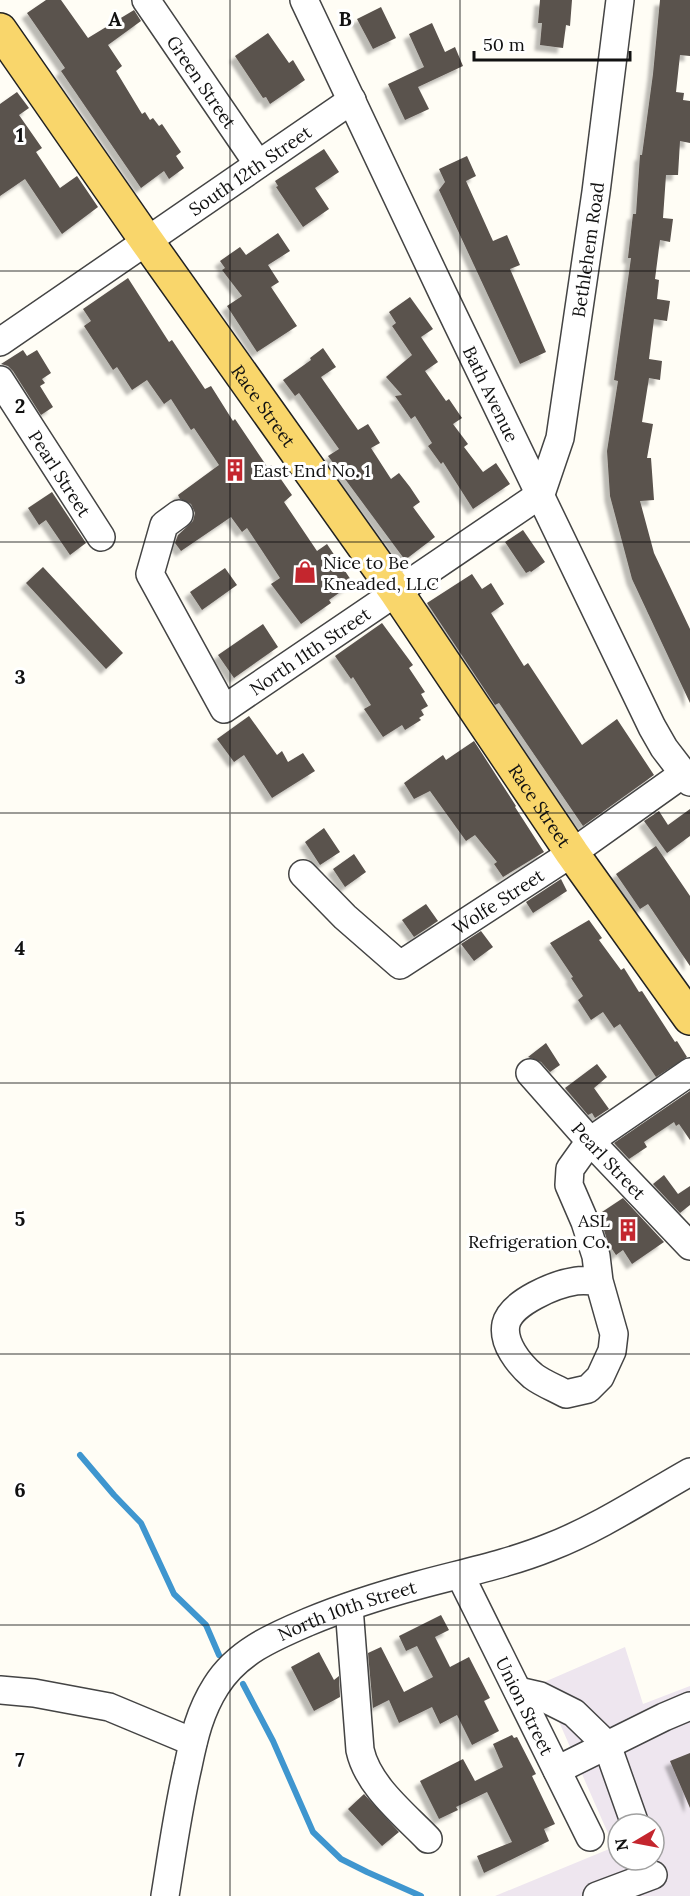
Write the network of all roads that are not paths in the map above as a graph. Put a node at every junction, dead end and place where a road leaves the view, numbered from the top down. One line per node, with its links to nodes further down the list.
1 (146, 0): 6 (street, Green Street)
2 (304, 0): 5 (street, Bath Avenue)
3 (620, 0): 10 (street, Bethlehem Road)
4 (0, 30): 7 (main road, Race Street)
5 (352, 100): 6 (street, South 12th Street); 10 (street, Bath Avenue)
6 (258, 164): 7 (street, South 12th Street)
7 (146, 240): 8 (street, South 12th Street); 13 (main road, Race Street)
8 (0, 342)
9 (0, 380): 12 (street, Pearl Street)
10 (541, 494): 13 (street, North 11th Street); 14 (street, Bath Avenue)
11 (179, 514): 13 (street, North 11th Street)
12 (101, 537)
13 (397, 593): 15 (main road, Race Street)
14 (687, 778): 15 (street, Wolfe Street)
15 (572, 853): 16 (street, Wolfe Street); 17 (main road, Race Street)
16 (303, 874)
17 (690, 1018)
18 (690, 1072): 20 (street)
19 (530, 1073): 20 (street, Pearl Street)
20 (590, 1141): 21 (street, Pearl Street); 22 (street)
21 (690, 1246)
22 (599, 1281): 22 (street)
23 (690, 1472): 24 (street, North 10th Street)
24 (460, 1575): 25 (street, North 10th Street); 27 (street, Union Street)
25 (349, 1607): 29 (street, North 10th Street); 34 (street)
26 (0, 1690): 29 (street)
27 (518, 1691): 30 (street); 31 (street, Union Street)
28 (690, 1706): 30 (street)
29 (193, 1742): 36 (street, North 10th Street)
30 (607, 1745): 31 (street); 32 (street)
31 (557, 1770): 33 (street, Union Street)
32 (631, 1812)
33 (590, 1837)
34 (428, 1839)
35 (652, 1877): 37 (street)
36 (165, 1896)
37 (597, 1896)

